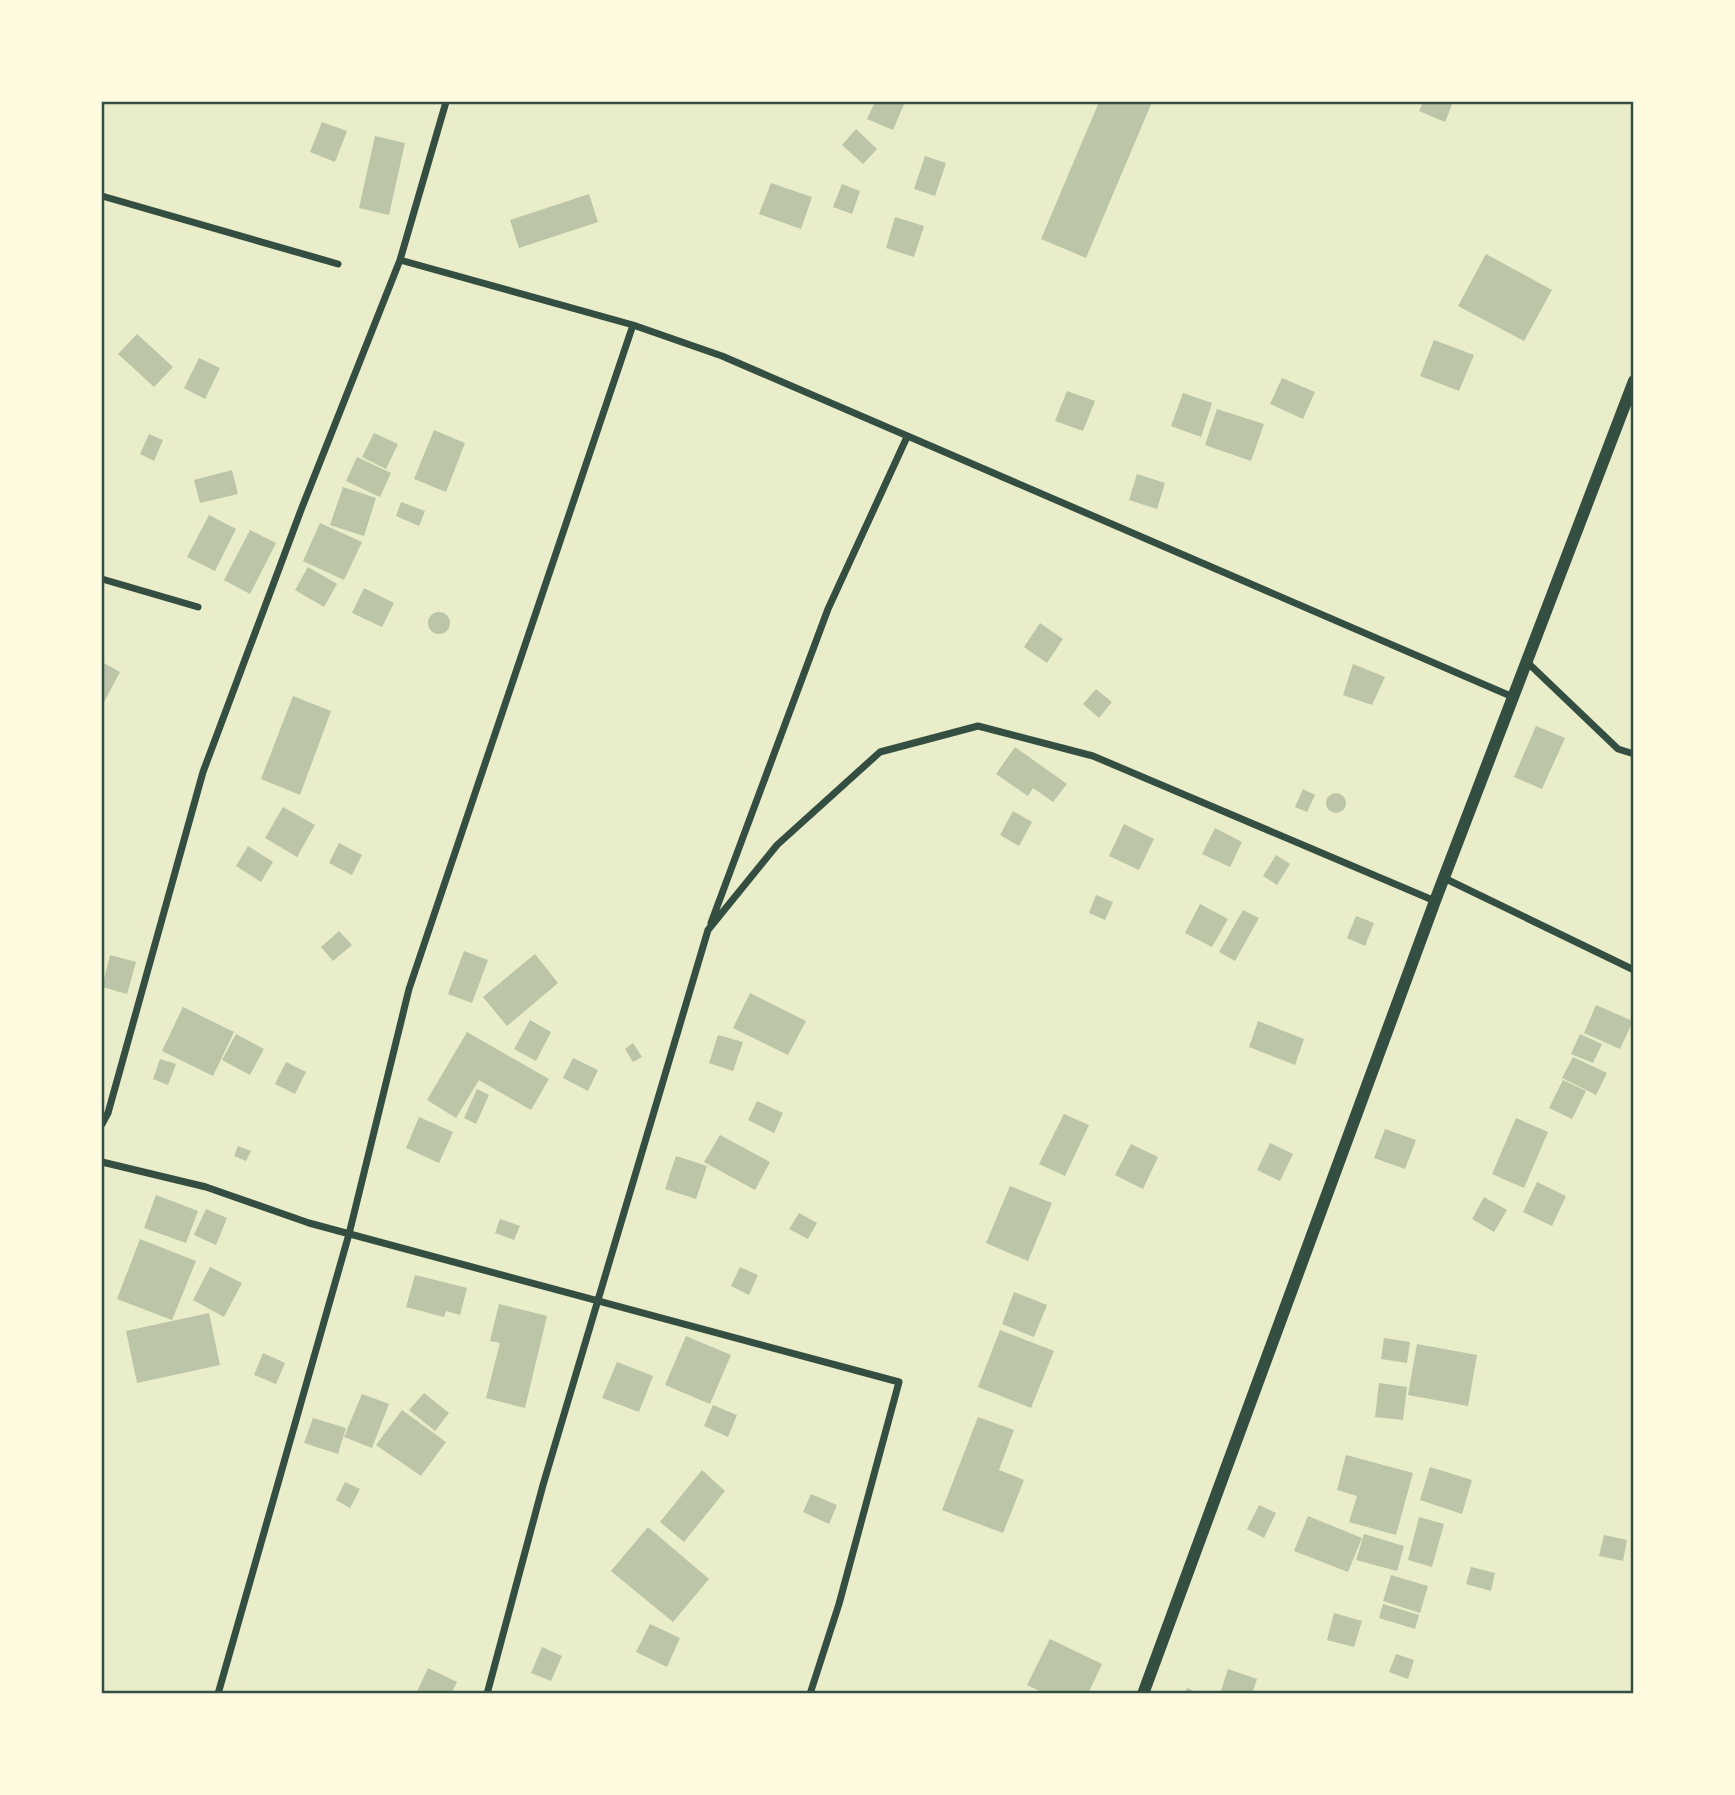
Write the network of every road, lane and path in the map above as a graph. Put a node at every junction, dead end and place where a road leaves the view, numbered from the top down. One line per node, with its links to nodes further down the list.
1 (446, 102): 3 (street)
2 (102, 196): 4 (street)
3 (400, 260): 5 (street); 18 (street)
4 (338, 264)
5 (633, 325): 8 (street); 20 (street)
6 (1633, 381): 7 (street)
7 (1630, 404): 11 (street)
8 (907, 437): 12 (street); 16 (street)
9 (102, 579): 10 (street)
10 (198, 607)
11 (1527, 662): 12 (street); 13 (street)
12 (1513, 697): 14 (street)
13 (1633, 754)
14 (1444, 878): 15 (street); 17 (street)
15 (1435, 901): 16 (street); 25 (street)
16 (708, 929): 21 (street)
17 (1633, 970)
18 (102, 1124)
19 (102, 1162): 20 (street)
20 (349, 1234): 21 (street); 22 (street)
21 (600, 1301): 23 (street); 24 (street)
22 (218, 1693)
23 (487, 1693)
24 (810, 1693)
25 (1143, 1693)

